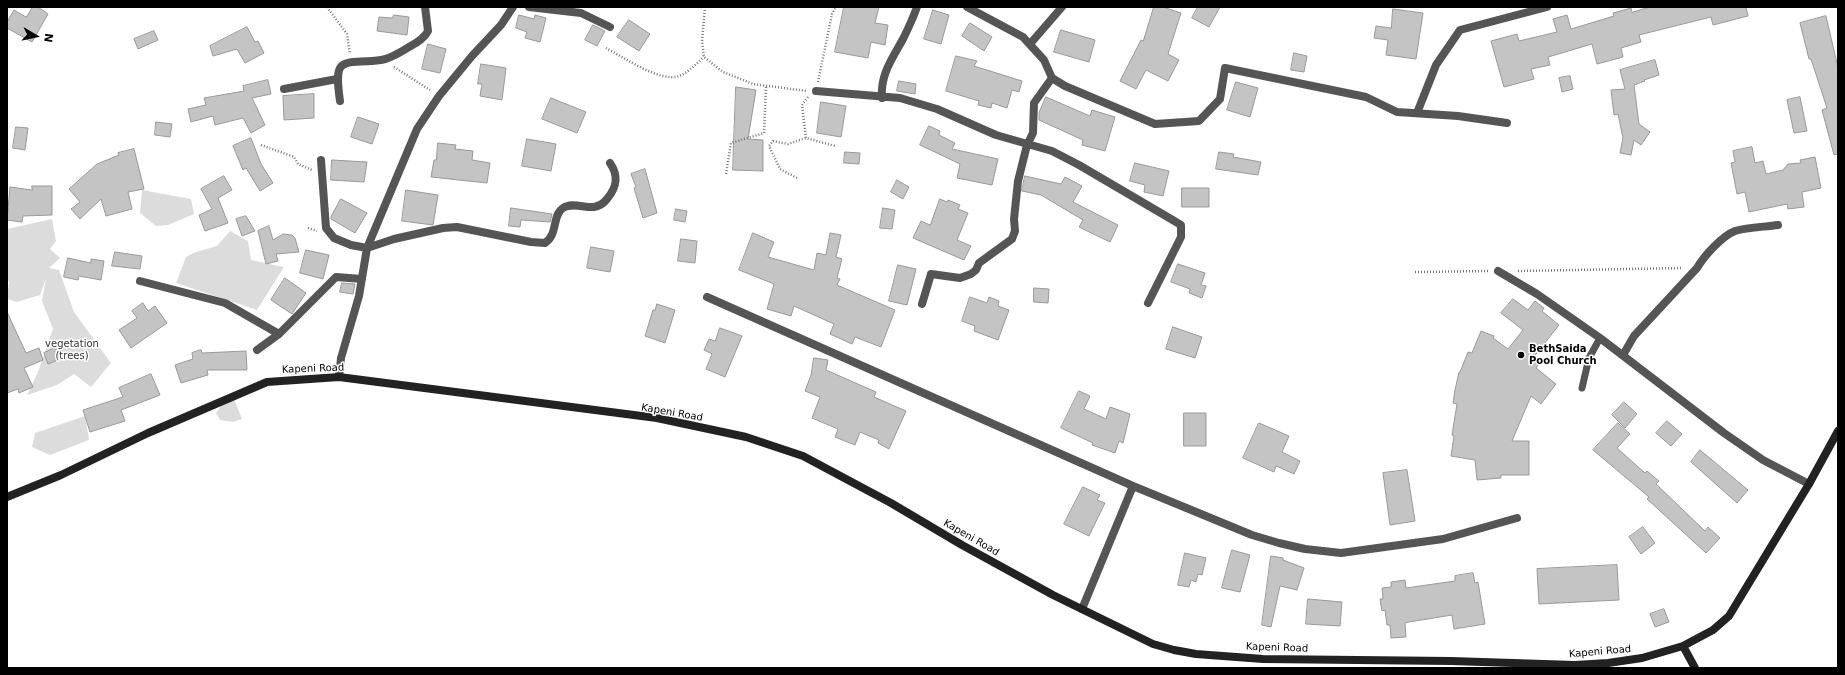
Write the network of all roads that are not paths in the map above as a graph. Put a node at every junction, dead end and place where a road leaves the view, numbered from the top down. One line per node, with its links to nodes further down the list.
1 (425, 7): 11 (street)
2 (513, 7): 22 (street)
3 (529, 7): 8 (street)
4 (917, 7): 14 (street)
5 (967, 7): 9 (street)
6 (1062, 7): 9 (street)
7 (1547, 7): 16 (street)
8 (610, 27)
9 (1030, 44): 10 (street)
10 (1052, 78): 16 (street); 18 (street)
11 (337, 79): 12 (street); 15 (street)
12 (284, 89)
13 (816, 91): 14 (street)
14 (882, 98): 18 (street)
15 (340, 101)
16 (1417, 113): 17 (street)
17 (1507, 123)
18 (1027, 145): 27 (street); 28 (street)
19 (321, 160): 22 (street)
20 (610, 163): 22 (street)
21 (1778, 225): 32 (street)
22 (367, 248): 24 (street)
23 (1498, 271): 30 (street)
24 (362, 279): 29 (street); 33 (street)
25 (140, 281): 29 (street)
26 (708, 297): 37 (street)
27 (1148, 303)
28 (922, 304)
29 (279, 334): 31 (street)
30 (1600, 338): 32 (street); 34 (lane)
31 (257, 350)
32 (1622, 355): 36 (street)
33 (339, 377): 38 (main road, Kapeni Road); 40 (main road, Kapeni Road)
34 (1582, 388)
35 (1838, 431): 36 (main road, Kapeni Road)
36 (1809, 484): 41 (main road, Kapeni Road)
37 (1133, 486): 39 (street); 40 (street)
38 (8, 495)
39 (1517, 518)
40 (1082, 609): 41 (main road, Kapeni Road)
41 (1683, 646): 42 (main road)
42 (1695, 668)

